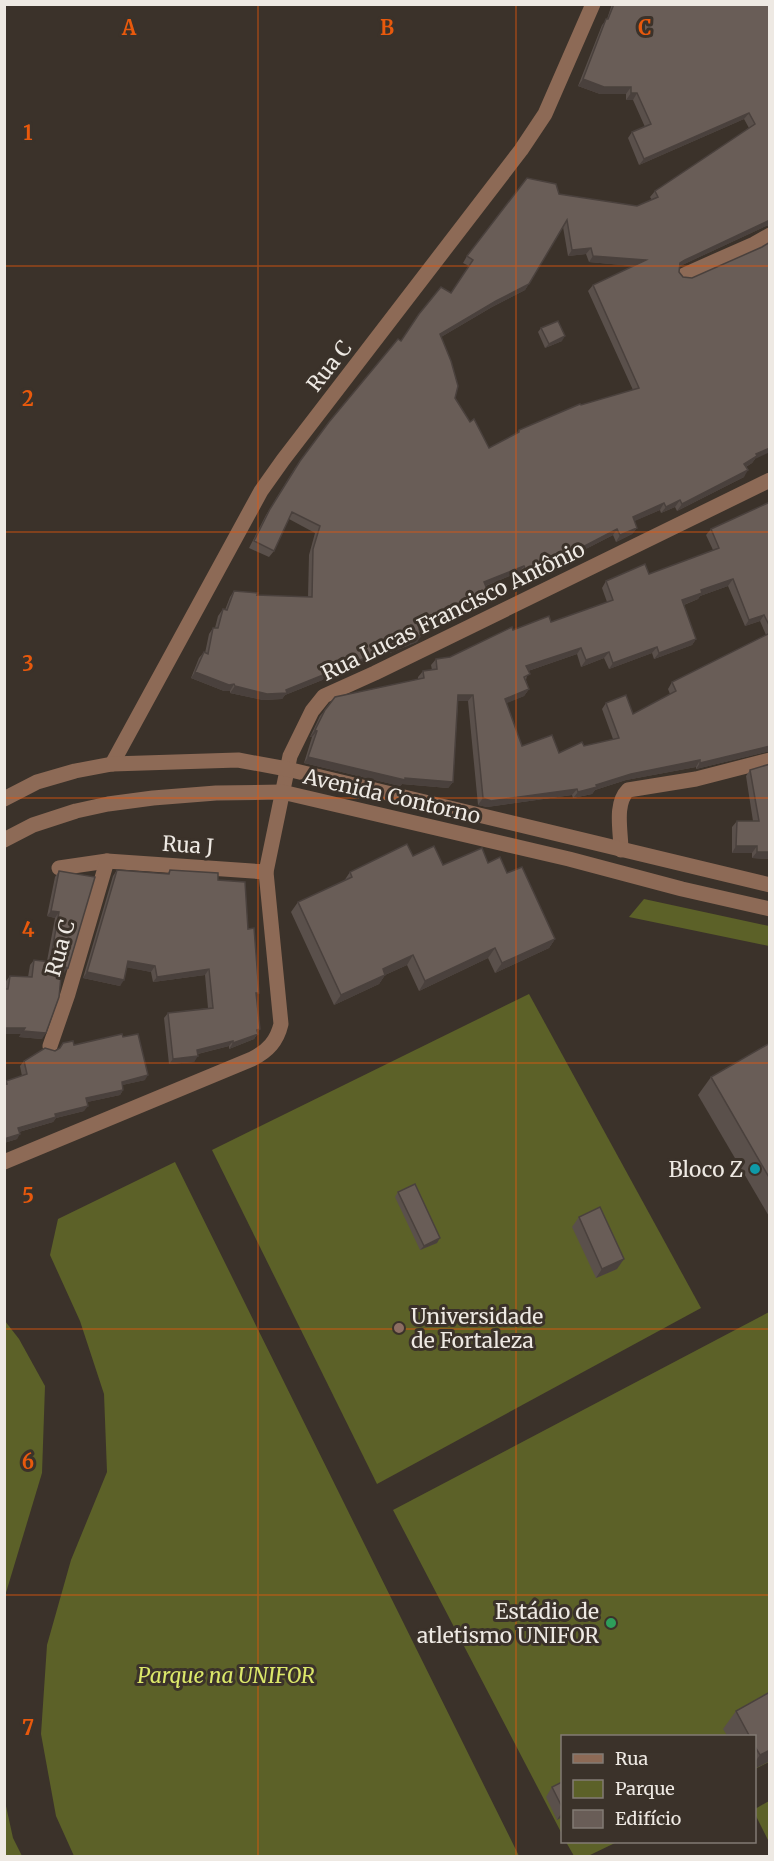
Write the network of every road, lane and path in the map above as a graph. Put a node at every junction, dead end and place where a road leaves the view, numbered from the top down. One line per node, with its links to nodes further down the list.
1 (592, 4): 6 (street, Rua C)
2 (770, 235): 3 (street)
3 (684, 275)
4 (770, 480): 7 (street, Rua Lucas Francisco Antônio)
5 (770, 760): 11 (street)
6 (112, 764): 7 (street, Avenida Contorno); 9 (street, Avenida Contorno)
7 (287, 769): 8 (street, Rua Lucas Francisco Antônio); 11 (street, Avenida Contorno)
8 (282, 792): 10 (street, Avenida Contorno); 14 (street, Rua Lucas Francisco Antônio); 16 (street, Avenida Contorno)
9 (4, 799)
10 (4, 840)
11 (621, 850): 15 (street, Avenida Contorno)
12 (107, 861): 13 (street, Rua J); 14 (street, Rua J); 17 (street, Rua C)
13 (58, 868)
14 (266, 872): 18 (street, Rua Lucas Francisco Antônio)
15 (770, 885)
16 (770, 909)
17 (50, 1046)
18 (4, 1162)

